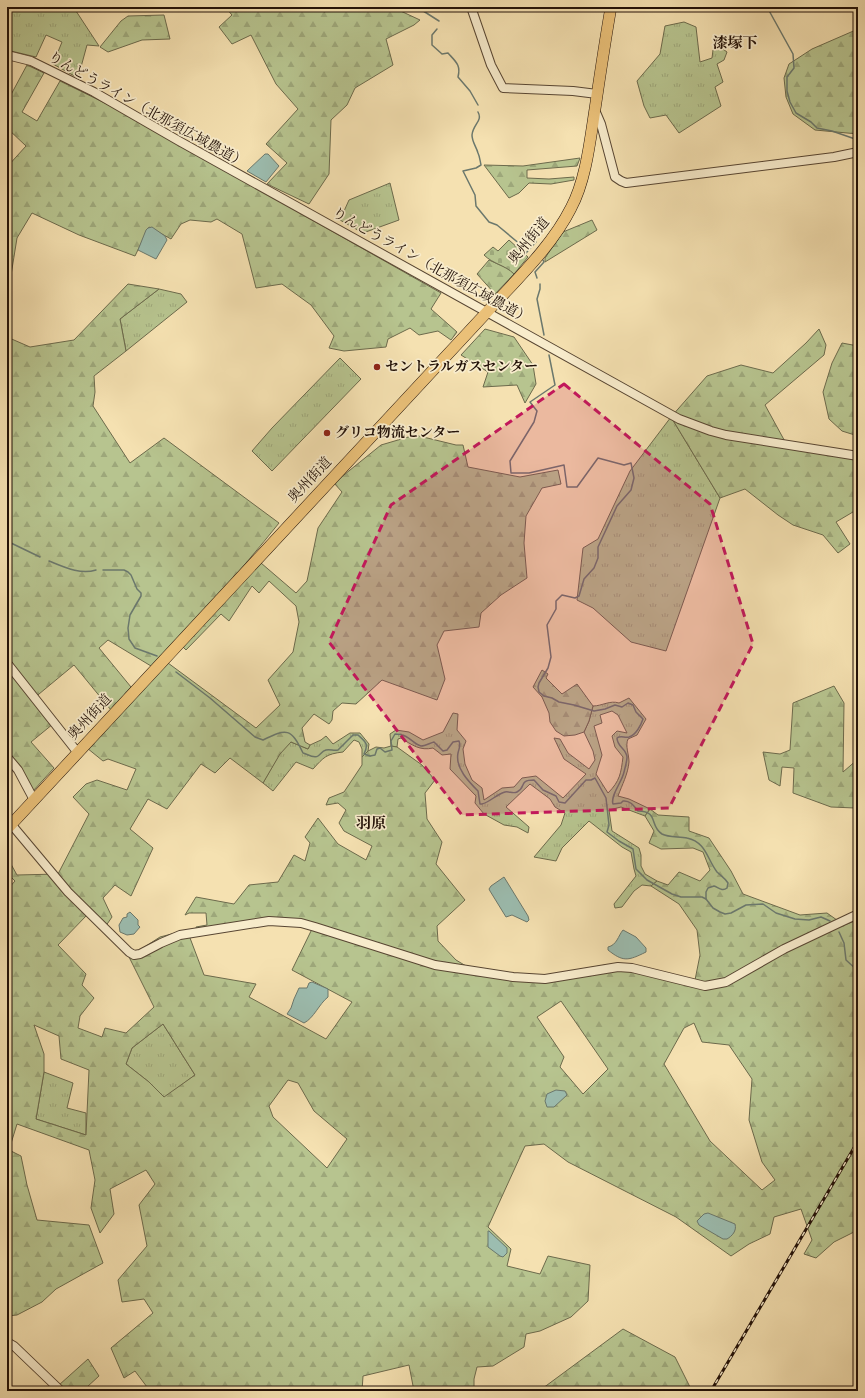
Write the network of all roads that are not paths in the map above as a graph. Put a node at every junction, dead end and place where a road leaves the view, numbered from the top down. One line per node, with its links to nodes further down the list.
1 (471, 7): 4 (street)
2 (611, 7): 4 (highway, 奥州街道)
3 (7, 55): 7 (street, りんどうライン（北那須広域農道）)
4 (597, 94): 5 (highway, 奥州街道)
5 (595, 109): 6 (street); 7 (highway, 奥州街道)
6 (858, 152)
7 (487, 312): 8 (street, りんどうライン（北那須広域農道）); 10 (highway, 奥州街道)
8 (858, 456)
9 (7, 662): 10 (street)
10 (78, 753): 12 (highway, 奥州街道)
11 (7, 757): 12 (street)
12 (34, 800): 13 (highway, 奥州街道)
13 (9, 826): 14 (street)
14 (858, 914)
15 (7, 1342): 16 (street)
16 (61, 1391)

